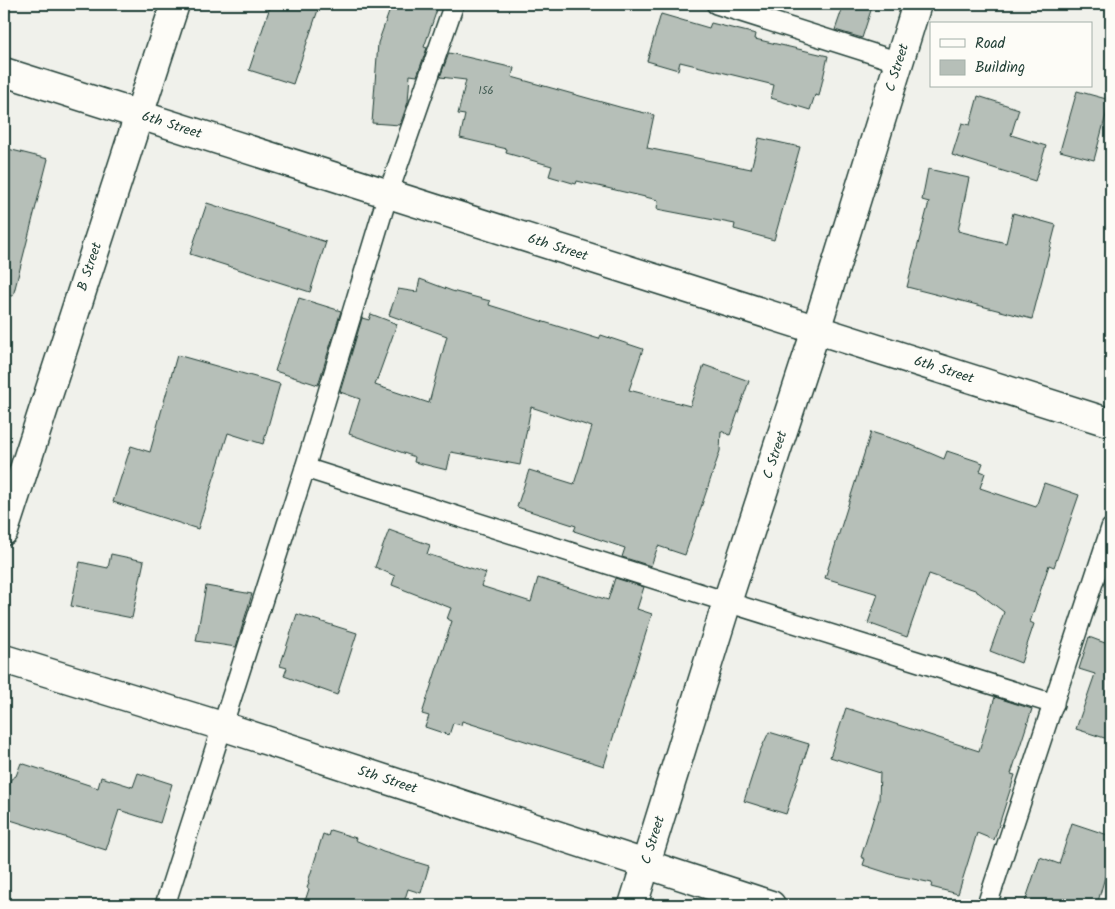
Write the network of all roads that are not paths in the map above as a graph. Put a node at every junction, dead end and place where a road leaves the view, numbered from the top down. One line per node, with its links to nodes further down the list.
1 (175, 4): 7 (street, B Street)
2 (454, 4): 8 (lane)
3 (716, 4): 5 (lane)
4 (917, 4): 5 (street, C Street)
5 (899, 62): 9 (street, C Street)
6 (4, 72): 7 (street, 6th Street)
7 (139, 115): 8 (street, 6th Street); 13 (street, B Street)
8 (388, 194): 9 (street, 6th Street); 11 (lane)
9 (816, 330): 10 (street, 6th Street); 14 (street, C Street)
10 (1111, 423)
11 (305, 468): 14 (lane); 17 (lane)
12 (1111, 528): 16 (lane)
13 (4, 531)
14 (727, 602): 16 (lane); 18 (street, C Street)
15 (4, 659): 17 (street, 5th Street)
16 (1054, 704): 22 (lane)
17 (222, 726): 18 (street, 5th Street); 19 (lane)
18 (646, 865): 20 (street, C Street); 21 (street, 5th Street)
19 (165, 905)
20 (633, 905)
21 (771, 905)
22 (987, 905)

